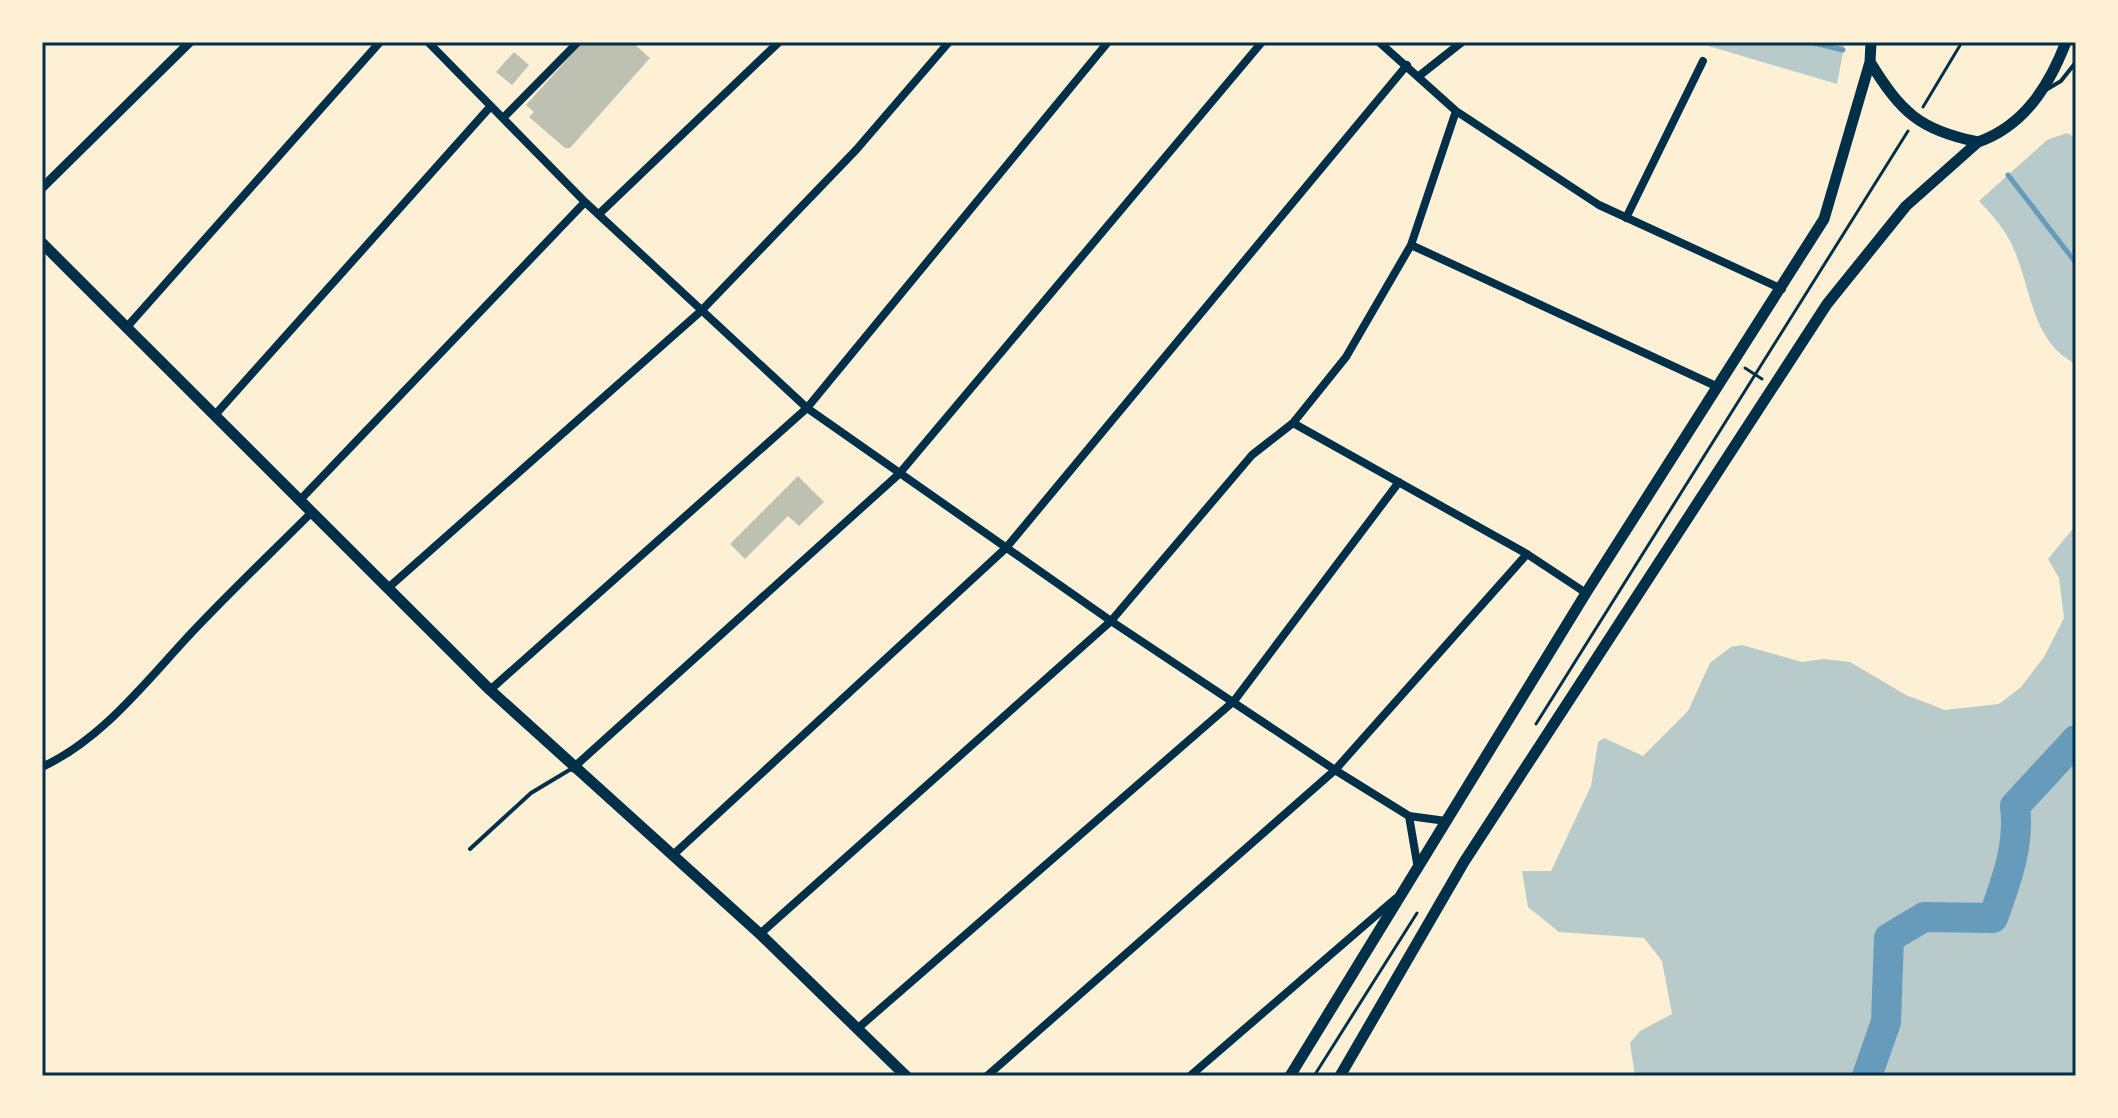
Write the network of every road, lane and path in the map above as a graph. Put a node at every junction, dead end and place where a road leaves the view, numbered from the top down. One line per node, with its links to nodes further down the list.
1 (190, 42): 25 (street)
2 (380, 42): 33 (street)
3 (428, 42): 20 (street)
4 (578, 42): 22 (street)
5 (779, 42): 27 (street)
6 (949, 42): 32 (street)
7 (1108, 42): 38 (street)
8 (1262, 42): 41 (street)
9 (1379, 42): 17 (street)
10 (1462, 42): 18 (street)
11 (1871, 42): 15 (main road)
12 (1962, 42): 23 (path)
13 (2066, 42): 19 (main road)
14 (1703, 61): 28 (street)
15 (1870, 62): 23 (main road); 31 (main road)
16 (2076, 62): 19 (lane)
17 (1407, 65): 18 (street); 45 (street)
18 (1419, 76): 21 (street)
19 (2042, 92): 24 (main road)
20 (490, 107): 22 (street); 39 (street)
21 (1456, 111): 28 (street); 30 (street)
22 (503, 118): 26 (street)
23 (1915, 120): 24 (main road); 35 (path)
24 (1978, 142): 37 (main road)
25 (42, 188)
26 (585, 202): 27 (street); 43 (street)
27 (599, 214): 32 (street)
28 (1626, 218): 31 (street)
29 (42, 243): 33 (main road)
30 (1411, 245): 36 (street); 40 (street)
31 (1782, 289): 34 (main road)
32 (701, 311): 38 (street); 47 (street)
33 (126, 328): 39 (main road)
34 (1734, 362): 35 (path); 36 (main road)
35 (1755, 375): 37 (path); 52 (path)
36 (1718, 387): 48 (main road)
37 (1774, 387): 70 (main road)
38 (807, 408): 41 (street); 50 (street)
39 (215, 415): 43 (main road)
40 (1293, 423): 42 (street); 49 (street)
41 (899, 474): 45 (street); 54 (street)
42 (1399, 482): 46 (street); 51 (street)
43 (300, 500): 44 (main road)
44 (311, 513): 47 (main road); 53 (street)
45 (1006, 548): 49 (street); 59 (street)
46 (1527, 554): 48 (street); 55 (street)
47 (388, 588): 50 (main road)
48 (1586, 593): 57 (main road)
49 (1111, 621): 51 (street); 63 (street)
50 (490, 690): 54 (main road)
51 (1234, 701): 55 (street); 64 (street)
52 (1534, 725)
53 (42, 767)
54 (573, 768): 58 (lane); 59 (main road)
55 (1335, 770): 56 (street); 66 (street)
56 (1409, 816): 57 (street); 60 (street)
57 (1446, 821): 60 (main road)
58 (470, 849)
59 (673, 855): 63 (main road)
60 (1418, 869): 61 (main road)
61 (1402, 894): 67 (street); 68 (main road)
62 (1424, 901): 69 (path)
63 (760, 934): 64 (main road)
64 (857, 1029): 65 (main road)
65 (906, 1076)
66 (987, 1076)
67 (1190, 1076)
68 (1290, 1076)
69 (1314, 1076)
70 (1340, 1076)

